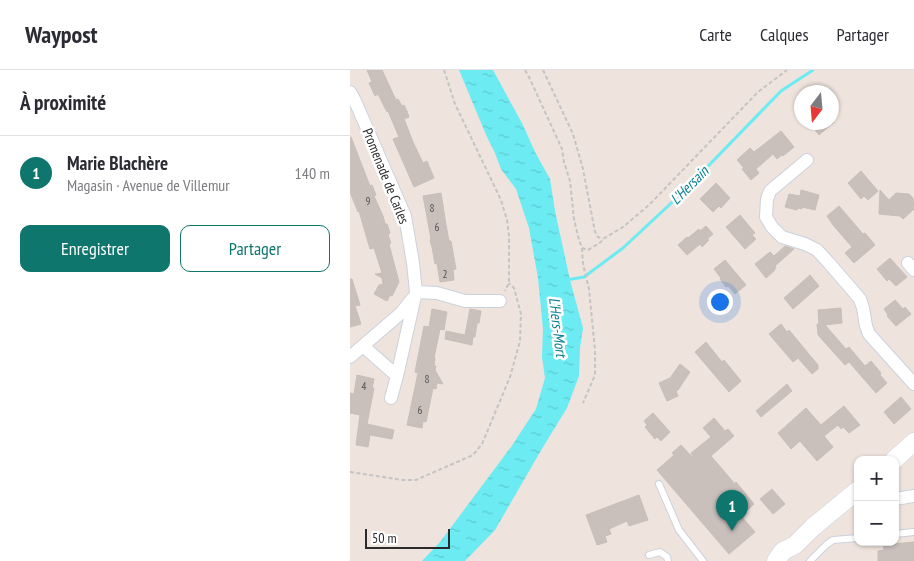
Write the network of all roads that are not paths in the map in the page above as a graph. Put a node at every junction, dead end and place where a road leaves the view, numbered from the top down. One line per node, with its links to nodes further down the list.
1 (350, 92): 3 (street, Promenade de Carles)
2 (807, 160): 8 (street)
3 (416, 292): 4 (street); 5 (street); 7 (street, Promenade de Carles)
4 (500, 301)
5 (364, 346): 6 (street); 7 (street)
6 (350, 357)
7 (397, 376): 9 (street, Promenade de Carles)
8 (914, 384)
9 (391, 398)
10 (914, 442): 11 (main road)
11 (898, 456)
12 (659, 484): 22 (lane)
13 (854, 495): 19 (main road)
14 (914, 496): 15 (street)
15 (899, 498)
16 (914, 532): 17 (lane)
17 (899, 534)
18 (854, 538): 24 (lane)
19 (792, 553): 23 (main road)
20 (649, 555): 21 (lane)
21 (668, 561)
22 (703, 561)
23 (776, 561)
24 (810, 561)

